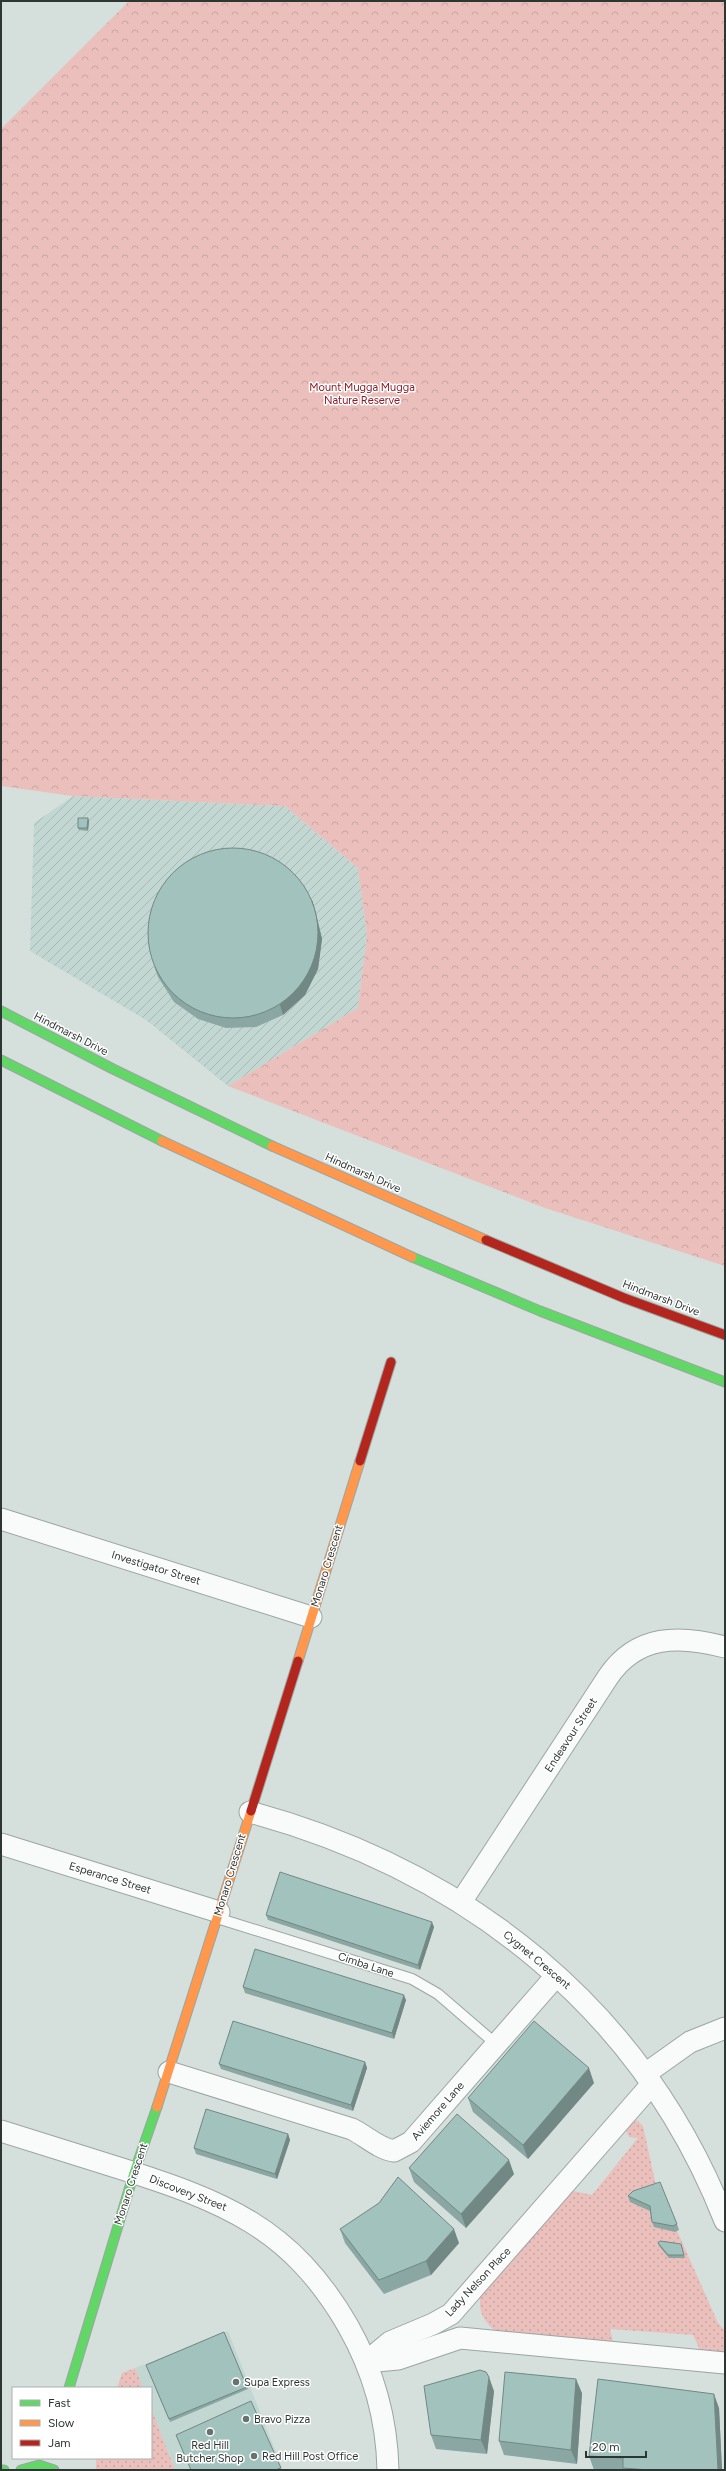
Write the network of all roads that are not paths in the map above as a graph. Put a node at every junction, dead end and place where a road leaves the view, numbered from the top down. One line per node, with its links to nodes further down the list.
1 (1, 1011): 3 (main road, Hindmarsh Drive)
2 (1, 1060): 5 (main road)
3 (725, 1335)
4 (391, 1362): 7 (main road, Monaro Crescent)
5 (725, 1382)
6 (1, 1519): 7 (street, Investigator Street)
7 (311, 1616): 9 (main road, Monaro Crescent)
8 (725, 1647): 11 (street, Endeavour Street)
9 (250, 1812): 11 (street, Cygnet Crescent); 12 (main road, Monaro Crescent)
10 (1, 1844): 12 (street, Esperance Street)
11 (461, 1902): 13 (street, Cygnet Crescent)
12 (218, 1915): 15 (lane, Cimba Lane); 16 (main road, Monaro Crescent)
13 (556, 1976): 15 (street, Aviemore Lane); 17 (street, Cygnet Crescent)
14 (725, 2028): 17 (street, Lady Nelson Place)
15 (496, 2044): 16 (street, Aviemore Lane)
16 (169, 2072): 19 (main road, Monaro Crescent)
17 (648, 2079): 20 (street, Cygnet Crescent); 21 (street, Lady Nelson Place)
18 (1, 2131): 19 (street, Discovery Street)
19 (134, 2173): 21 (street, Discovery Street); 23 (main road, Monaro Crescent)
20 (725, 2221)
21 (366, 2362): 22 (street); 28 (street, Discovery Street)
22 (725, 2363)
23 (69, 2387)
24 (60, 2459): 27 (street)
25 (28, 2465): 26 (main road)
26 (54, 2470)
27 (59, 2470)
28 (388, 2470)

